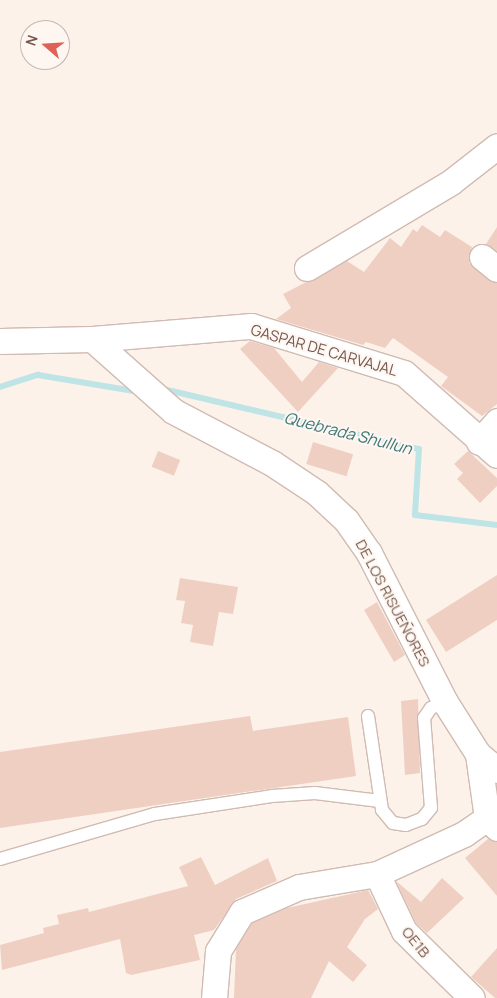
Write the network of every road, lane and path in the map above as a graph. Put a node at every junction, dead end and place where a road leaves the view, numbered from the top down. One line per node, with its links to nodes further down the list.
1 (497, 146): 2 (street)
2 (307, 268)
3 (92, 340): 4 (street, GASPAR DE CARVAJAL); 6 (street, GASPAR DE CARVAJAL); 7 (street, DE LOS RISUEÑORES)
4 (0, 341)
5 (497, 421): 6 (street)
6 (488, 448)
7 (445, 702): 9 (street, DE LOS RISUEÑORES); 11 (lane)
8 (368, 716): 11 (lane)
9 (478, 754): 10 (street, DE LOS RISUEÑORES); 12 (street)
10 (497, 770)
11 (380, 801): 13 (lane)
12 (492, 823): 14 (street)
13 (0, 859)
14 (377, 874): 15 (street); 16 (street, OE1B)
15 (214, 998)
16 (472, 998)

